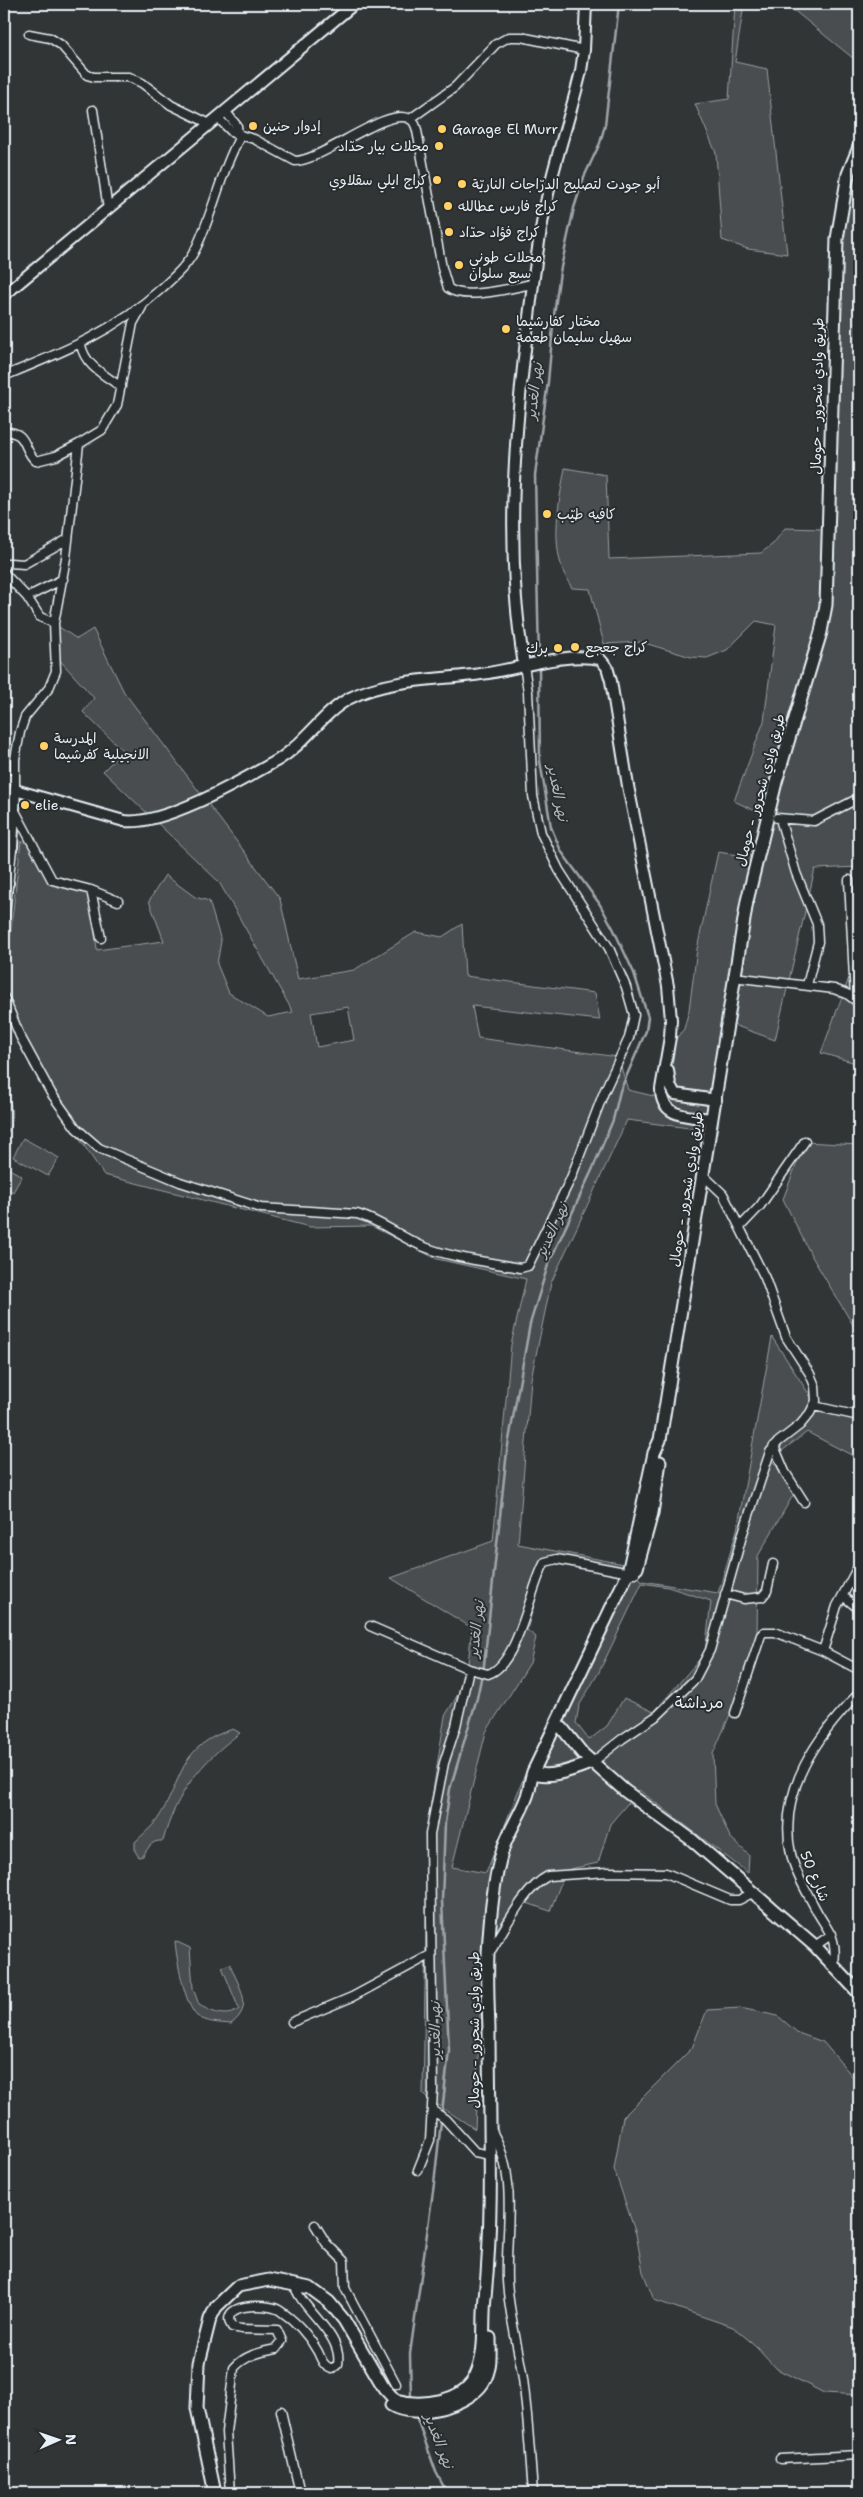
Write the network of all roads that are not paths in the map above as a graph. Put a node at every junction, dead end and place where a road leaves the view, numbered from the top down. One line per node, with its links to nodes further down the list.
1 (354, 4): 6 (street)
2 (586, 4): 4 (street)
3 (28, 34): 6 (street)
4 (584, 50): 7 (street); 11 (street)
5 (93, 110): 10 (street)
6 (218, 118): 8 (street); 10 (street)
7 (410, 119): 8 (street); 11 (street)
8 (240, 135): 13 (street)
9 (859, 147): 30 (main road, طريق وادي شحرور - حومال)
10 (108, 209): 12 (street)
11 (532, 284): 25 (street)
12 (4, 295)
13 (142, 307): 14 (street); 16 (street)
14 (81, 344): 15 (street); 16 (street)
15 (4, 376)
16 (121, 387): 18 (street)
17 (4, 432): 18 (street)
18 (79, 444): 19 (street)
19 (68, 539): 20 (street); 22 (street)
20 (4, 567)
21 (4, 573): 23 (street)
22 (63, 579): 23 (street); 24 (street)
23 (26, 598): 24 (street)
24 (54, 623): 27 (street)
25 (524, 665): 27 (street); 42 (street); 44 (street)
26 (4, 778): 27 (street)
27 (15, 785): 29 (street)
28 (859, 798): 31 (street)
29 (14, 809): 32 (street); 36 (street)
30 (767, 815): 31 (street); 40 (main road, طريق وادي شحرور - حومال)
31 (780, 819): 41 (street)
32 (12, 847): 33 (street); 34 (street)
33 (4, 860)
34 (6, 879): 38 (street)
35 (849, 880): 43 (street)
36 (91, 890): 37 (street); 39 (street)
37 (118, 901)
38 (4, 924)
39 (101, 938)
40 (733, 977): 41 (street); 45 (main road, طريق وادي شحرور - حومال)
41 (807, 985): 43 (street)
42 (4, 997)
43 (857, 1001)
44 (667, 1058): 45 (street); 46 (street)
45 (716, 1100): 46 (main road, طريق وادي شحرور - حومال)
46 (712, 1119): 48 (main road, طريق وادي شحرور - حومال)
47 (805, 1141): 49 (street)
48 (703, 1175): 49 (street); 56 (main road, طريق وادي شحرور - حومال)
49 (740, 1227): 50 (street)
50 (814, 1406): 51 (street); 52 (street)
51 (859, 1416)
52 (774, 1446): 53 (street); 57 (street)
53 (804, 1502)
54 (773, 1564): 57 (street)
55 (859, 1565): 58 (street)
56 (632, 1574): 62 (street); 65 (main road, طريق وادي شحرور - حومال)
57 (725, 1594): 68 (street)
58 (844, 1597): 59 (street); 61 (street)
59 (859, 1609)
60 (370, 1626): 62 (street)
61 (823, 1651): 63 (street); 66 (street)
62 (471, 1669): 74 (street)
63 (859, 1670)
64 (859, 1693): 71 (street, شارع 50)
65 (571, 1701): 67 (main road, طريق وادي شحرور - حومال); 69 (main road, طريق وادي شحرور - حومال)
66 (735, 1714)
67 (562, 1728): 68 (main road); 69 (main road, طريق وادي شحرور - حومال)
68 (594, 1762): 69 (main road); 70 (main road)
69 (537, 1773): 73 (main road, طريق وادي شحرور - حومال)
70 (754, 1892): 72 (main road); 73 (street)
71 (832, 1934): 72 (street); 75 (street, شارع 50)
72 (815, 1946): 75 (main road)
73 (488, 1954): 79 (main road, طريق وادي شحرور - حومال)
74 (430, 1955): 77 (street); 78 (street)
75 (834, 1964): 76 (main road)
76 (858, 1986)
77 (292, 2022)
78 (433, 2111): 80 (street); 81 (street)
79 (489, 2127): 80 (main road, طريق وادي شحرور - حومال); 91 (street)
80 (490, 2155): 83 (main road, طريق وادي شحرور - حومال)
81 (418, 2170)
82 (315, 2225): 84 (street)
83 (294, 2284): 88 (main road, طريق وادي شحرور - حومال); 89 (street)
84 (396, 2384)
85 (281, 2411): 90 (street)
86 (859, 2455): 87 (street)
87 (780, 2459)
88 (214, 2493)
89 (230, 2493)
90 (300, 2493)
91 (533, 2493)

